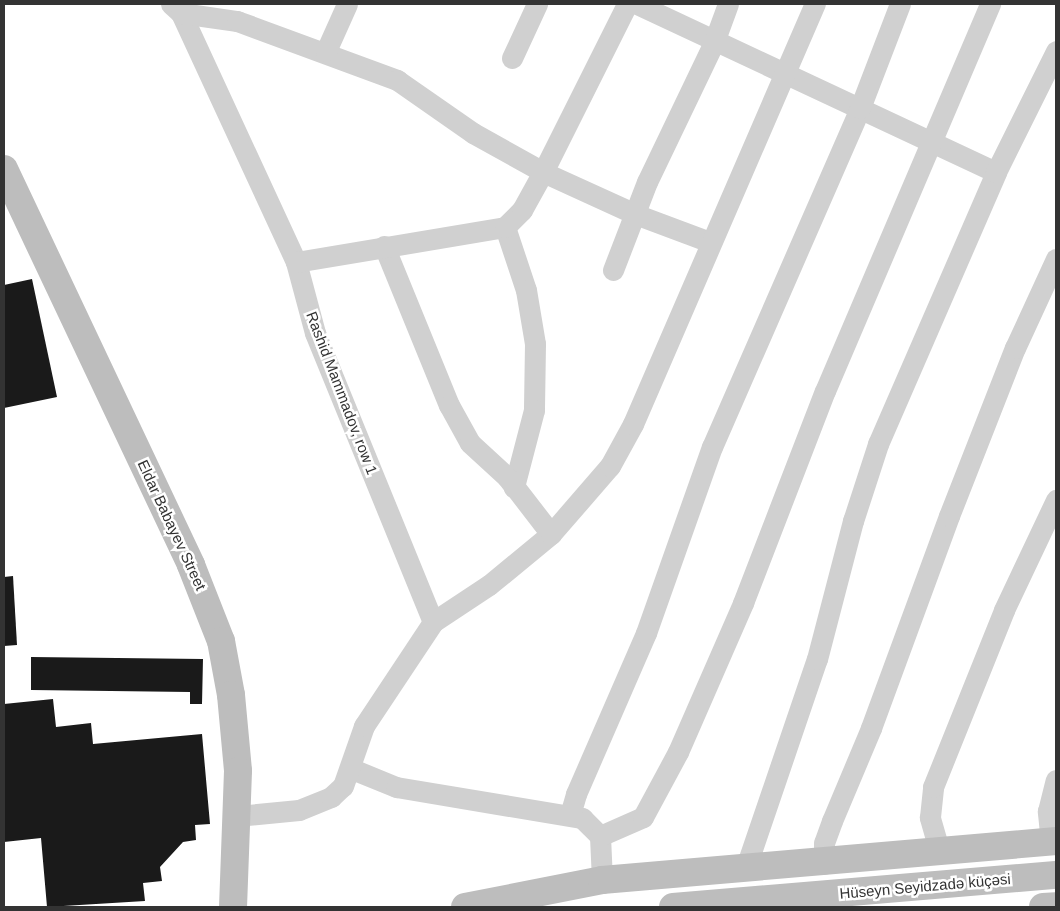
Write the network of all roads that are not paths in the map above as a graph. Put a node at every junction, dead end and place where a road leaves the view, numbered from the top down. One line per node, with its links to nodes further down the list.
1 (347, 4): 12 (street)
2 (537, 4): 13 (street)
3 (627, 4): 18 (street)
4 (637, 4): 10 (street)
5 (728, 4): 10 (street)
6 (815, 4): 14 (street)
7 (900, 4): 15 (street)
8 (990, 4): 16 (street)
9 (176, 8): 12 (street); 25 (street, Rashid Mammadov, row 1)
10 (714, 42): 14 (street); 20 (street)
11 (1056, 50): 19 (street)
12 (326, 51): 18 (street)
13 (512, 58)
14 (785, 76): 15 (street); 22 (street)
15 (860, 108): 16 (street); 33 (street)
16 (932, 143): 19 (street); 35 (street)
17 (4, 169): 34 (street, Eldar Babayev Street)
18 (544, 172): 20 (street); 21 (street)
19 (996, 172): 39 (street)
20 (635, 214): 22 (street); 26 (street)
21 (505, 227): 23 (street); 27 (street)
22 (710, 242): 29 (street)
23 (384, 246): 25 (street); 27 (street)
24 (1056, 259): 38 (street)
25 (296, 262): 30 (street, Rashid Mammadov, row 1)
26 (613, 270)
27 (514, 487): 29 (street)
28 (1056, 500): 37 (street)
29 (551, 534): 30 (street)
30 (434, 622): 31 (street)
31 (352, 769): 33 (street); 34 (street)
32 (1056, 780): 36 (street)
33 (570, 815): 35 (street)
34 (238, 816): 43 (street, Eldar Babayev Street)
35 (600, 836): 41 (street)
36 (1054, 842): 37 (street)
37 (940, 853): 38 (street)
38 (824, 864): 39 (street)
39 (745, 870): 41 (street)
40 (1056, 875): 45 (street, Hüseyn Seyidzadə küçəsi)
41 (602, 880): 44 (street)
42 (1056, 906): 46 (street)
43 (233, 907)
44 (465, 907)
45 (673, 907)
46 (1043, 907)

